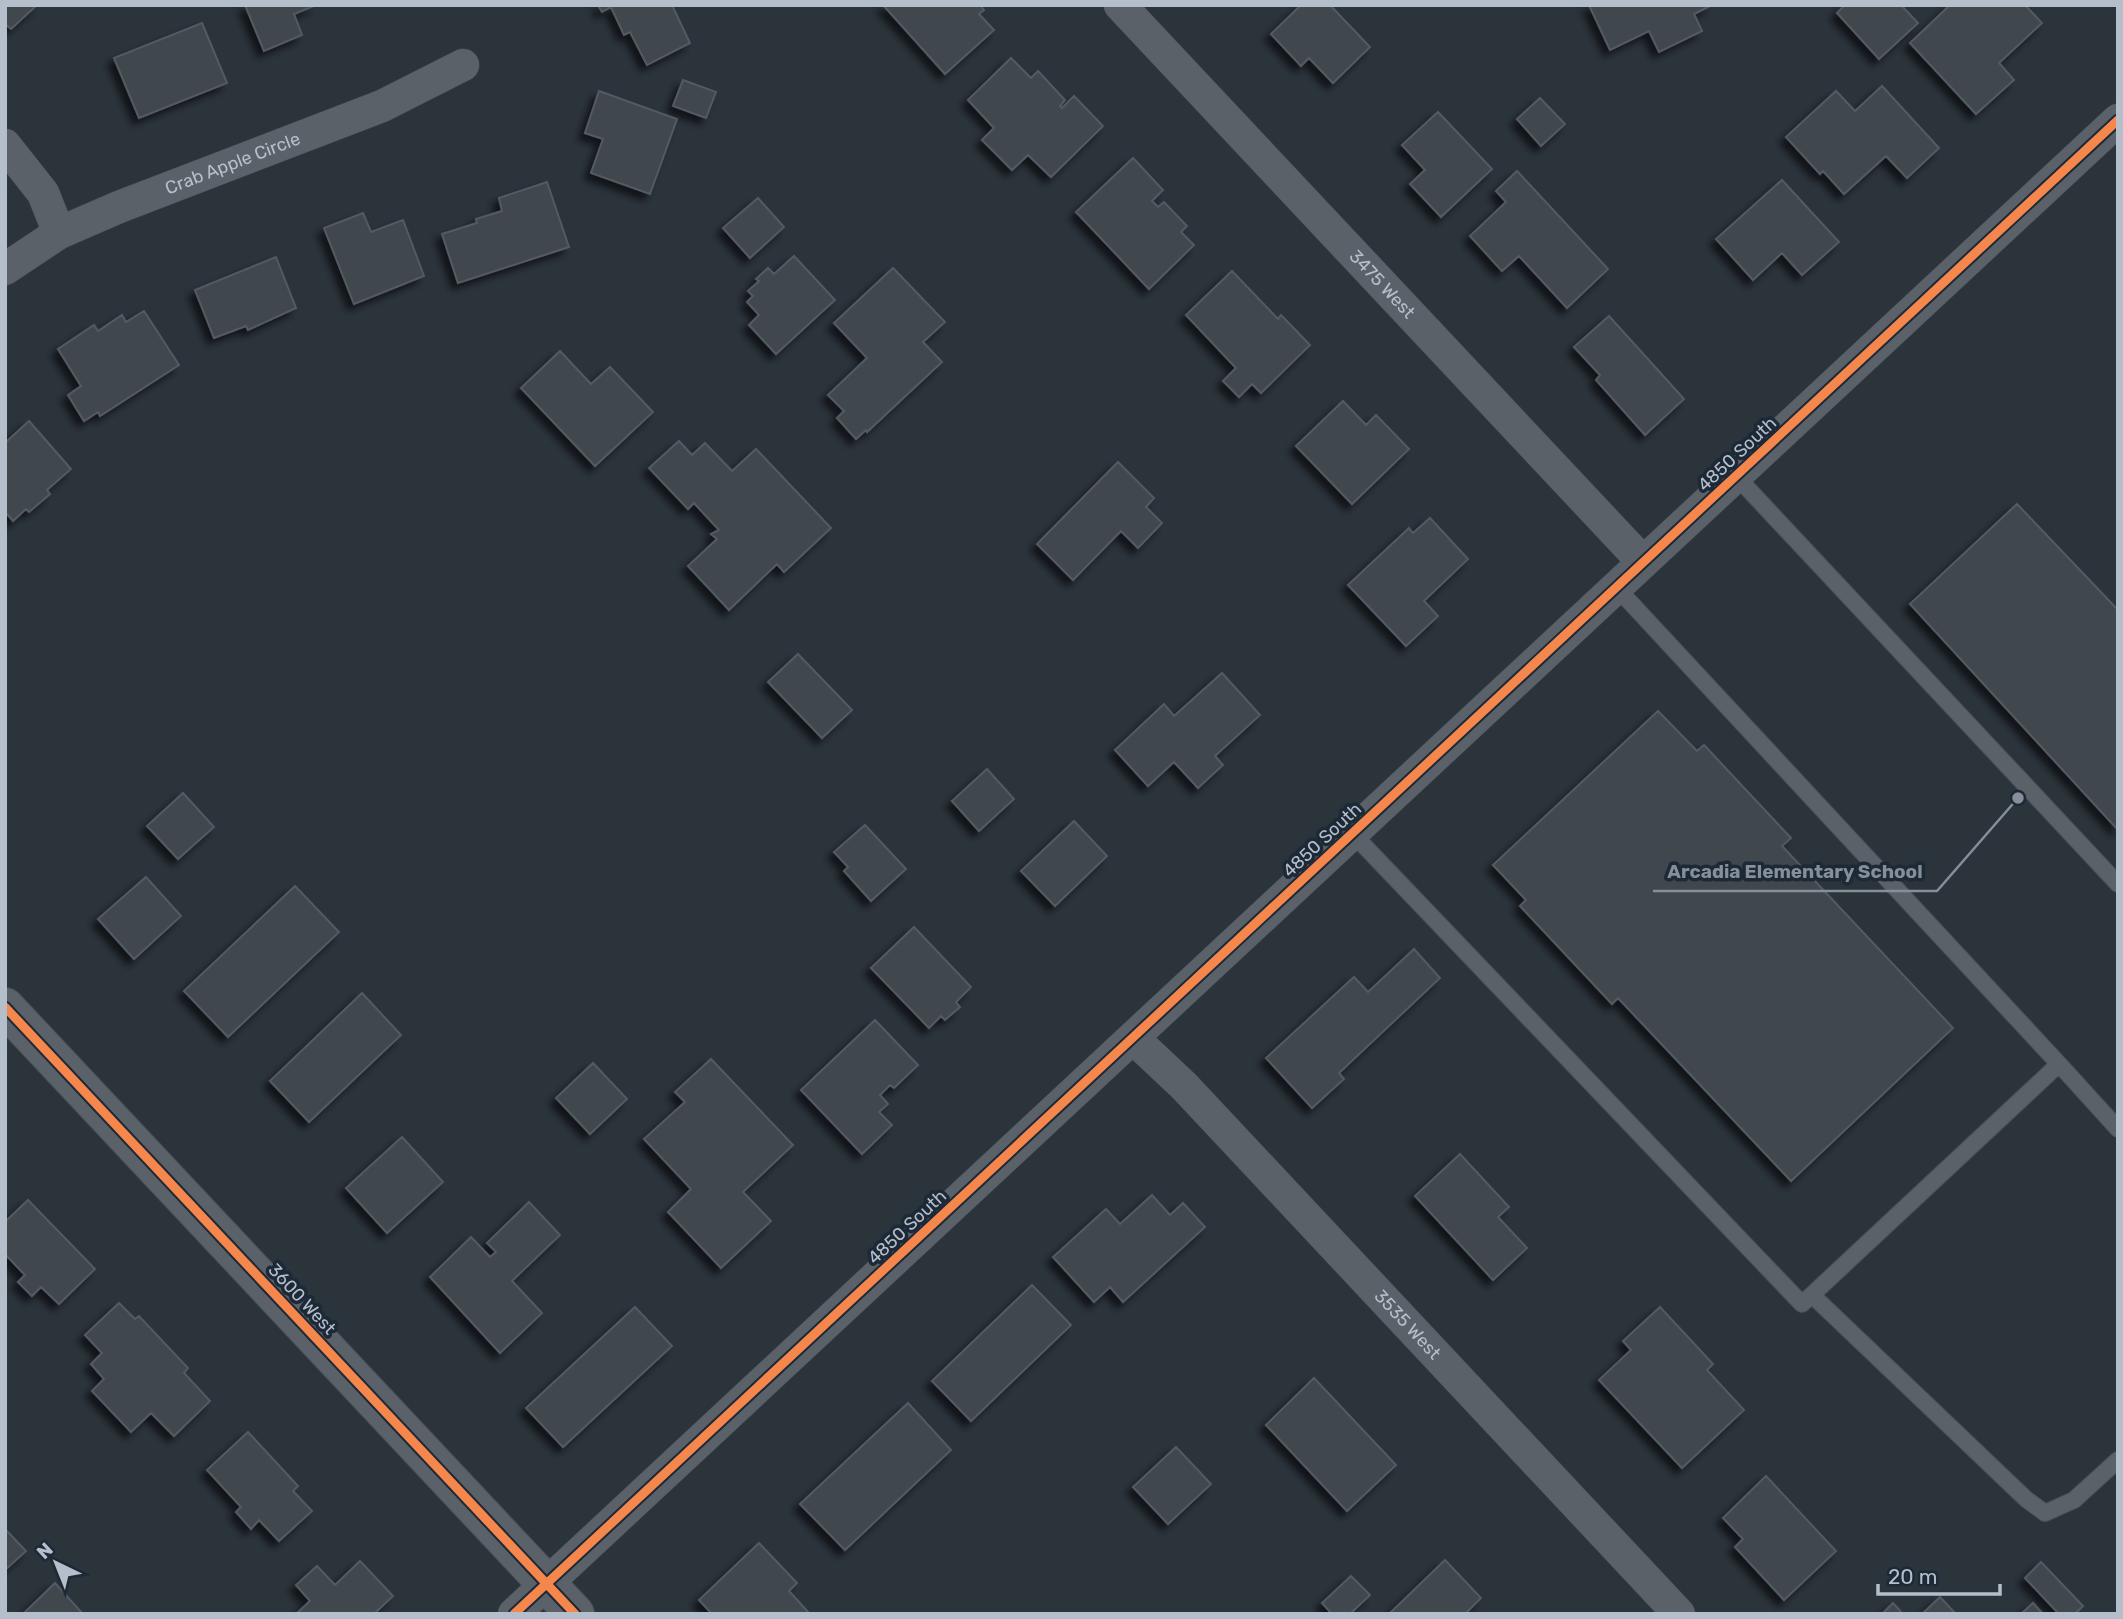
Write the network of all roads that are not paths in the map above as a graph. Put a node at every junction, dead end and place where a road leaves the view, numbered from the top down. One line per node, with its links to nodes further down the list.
1 (1121, 5): 8 (street, 3475 West)
2 (463, 65): 5 (street, Crab Apple Circle)
3 (2118, 120): 7 (street, 4850 South)
4 (5, 145): 5 (street)
5 (59, 233): 6 (street, Crab Apple Circle)
6 (5, 269)
7 (1736, 476): 8 (street, 4850 South); 11 (lane)
8 (1643, 562): 9 (street, 4850 South)
9 (1616, 587): 10 (street, 4850 South); 14 (lane)
10 (1352, 833): 13 (street, 4850 South); 16 (lane)
11 (2118, 884)
12 (5, 1007): 18 (street, 3600 West)
13 (1133, 1038): 18 (street, 4850 South); 21 (street, 3535 West)
14 (2059, 1064): 15 (lane); 16 (lane)
15 (2118, 1129)
16 (1812, 1295): 17 (lane)
17 (2118, 1460)
18 (548, 1584): 19 (street, 4850 South); 20 (street, 3600 West)
19 (514, 1614)
20 (575, 1614)
21 (1679, 1614)

